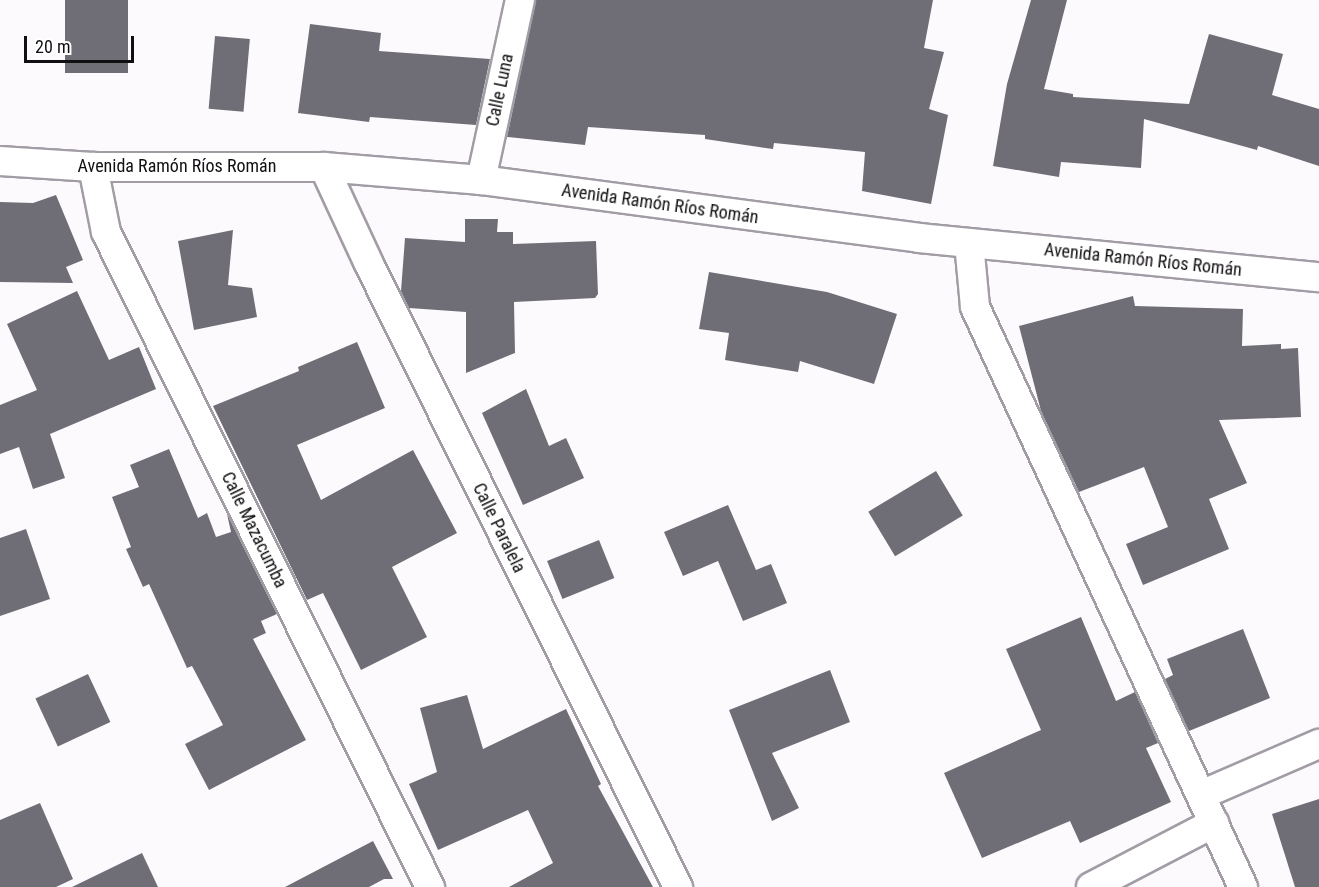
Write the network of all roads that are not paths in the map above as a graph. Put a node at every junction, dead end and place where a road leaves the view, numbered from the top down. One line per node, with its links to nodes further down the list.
1 (520, 0): 5 (street, Calle Luna)
2 (0, 161): 3 (street, Avenida Ramón Ríos Román)
3 (93, 167): 4 (street, Avenida Ramón Ríos Román); 11 (street, Calle Mazacumba)
4 (324, 167): 5 (street, Avenida Ramón Ríos Román); 12 (street, Calle Paralela)
5 (481, 180): 6 (street, Avenida Ramón Ríos Román)
6 (969, 243): 7 (street, Avenida Ramón Ríos Román); 9 (street)
7 (1319, 277)
8 (1319, 744): 9 (street)
9 (1201, 795): 10 (street)
10 (1214, 824): 13 (street); 14 (street)
11 (430, 887)
12 (678, 887)
13 (1091, 887)
14 (1243, 887)

